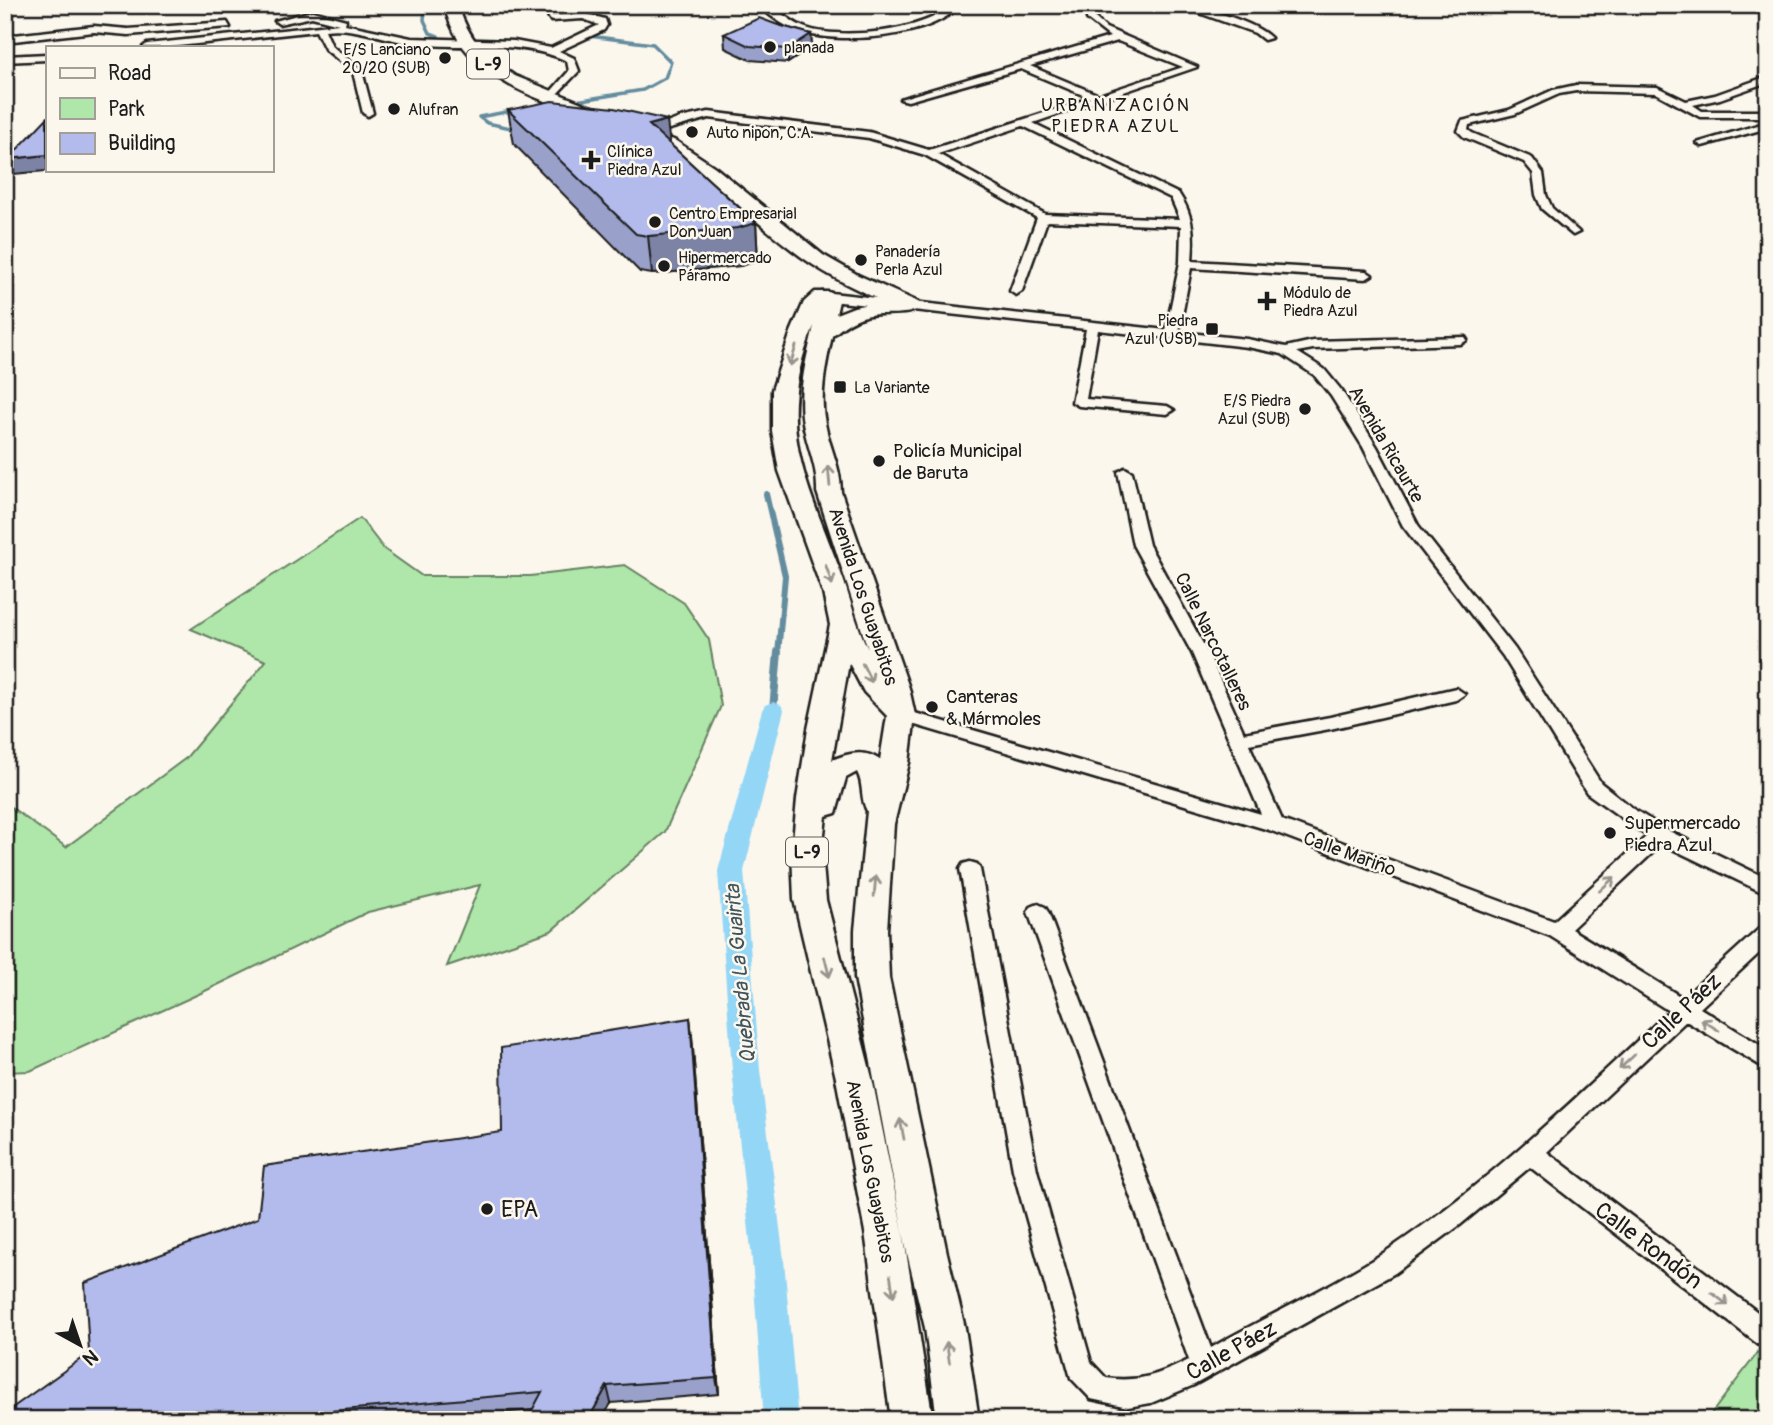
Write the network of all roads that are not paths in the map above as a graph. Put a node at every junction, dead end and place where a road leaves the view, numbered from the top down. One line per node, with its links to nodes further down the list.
1 (451, 5): 15 (main road, L-9)
2 (762, 5): 3 (street)
3 (956, 5)
4 (1098, 5): 11 (street)
5 (1181, 5): 12 (street)
6 (551, 18): 18 (street)
7 (269, 22): 9 (street)
8 (232, 25): 13 (street)
9 (356, 26): 10 (street); 15 (street)
10 (319, 27): 14 (street); 27 (street)
11 (1118, 38): 21 (street); 24 (street)
12 (1267, 38)
13 (5, 39)
14 (210, 39): 16 (street); 17 (street)
15 (466, 43): 18 (street); 23 (main road, L-9)
16 (155, 46)
17 (183, 46)
18 (554, 50): 23 (street)
19 (46, 57): 20 (street)
20 (5, 59)
21 (1022, 66): 24 (street); 25 (street)
22 (1768, 79): 26 (street)
23 (552, 96): 32 (main road, L-9)
24 (1099, 98): 29 (street)
25 (905, 99)
26 (1684, 104): 28 (street); 38 (street)
27 (368, 113)
28 (1768, 114)
29 (1024, 123): 34 (street); 37 (street)
30 (1768, 125): 33 (street)
31 (46, 129): 35 (street)
32 (646, 133): 34 (street); 39 (main road, L-9)
33 (1702, 143)
34 (929, 153): 36 (street)
35 (5, 173)
36 (1044, 218): 37 (street); 42 (street)
37 (1188, 223): 40 (street)
38 (1573, 232)
39 (815, 259): 43 (main road, L-9); 44 (main road, L-9)
40 (1185, 264): 41 (street); 47 (street)
41 (1366, 275)
42 (1016, 291)
43 (821, 296): 44 (street, Avenida Ricaurte); 46 (main road, Avenida Los Guayabitos / L-9); 52 (main road, Avenida Los Guayabitos / L-9, one-way to 52)
44 (911, 306): 45 (street, Avenida Ricaurte); 46 (main road)
45 (1093, 326): 47 (street, Avenida Ricaurte); 50 (street)
46 (822, 333): 54 (main road, Avenida Los Guayabitos / L-9, one-way to 46)
47 (1172, 333): 49 (street, Avenida Ricaurte)
48 (1461, 340): 49 (street)
49 (1286, 351): 58 (street, Avenida Ricaurte)
50 (1167, 410)
51 (1125, 472): 55 (street, Calle Narcotalleres)
52 (843, 625): 54 (main road, one-way to 54); 62 (main road, Avenida Los Guayabitos / L-9)
53 (1456, 694): 55 (street)
54 (901, 715): 56 (main road, Avenida Los Guayabitos / L-9); 57 (street, Calle Mariño)
55 (1238, 740): 57 (street, Calle Narcotalleres)
56 (879, 824): 62 (main road, L-9); 71 (main road, Avenida Los Guayabitos / L-9, one-way to 56)
57 (1275, 825): 63 (street, Calle Mariño)
58 (1660, 835): 60 (street, Avenida Ricaurte); 63 (street, one-way to 58)
59 (970, 869): 69 (street, Calle Páez)
60 (1768, 888)
61 (1038, 912): 69 (street)
62 (817, 929): 70 (main road, Avenida Los Guayabitos / L-9, one-way to 70)
63 (1557, 930): 65 (street, Calle Mariño)
64 (1768, 933): 65 (street, Calle Páez)
65 (1683, 1008): 66 (street, Calle Mariño, one-way to 65); 67 (street, Calle Páez, one-way to 67)
66 (1768, 1061)
67 (1530, 1153): 68 (street, Calle Rondón, one-way to 68); 69 (street, Calle Páez)
68 (1768, 1336)
69 (1204, 1365)
70 (912, 1420)
71 (958, 1420)

